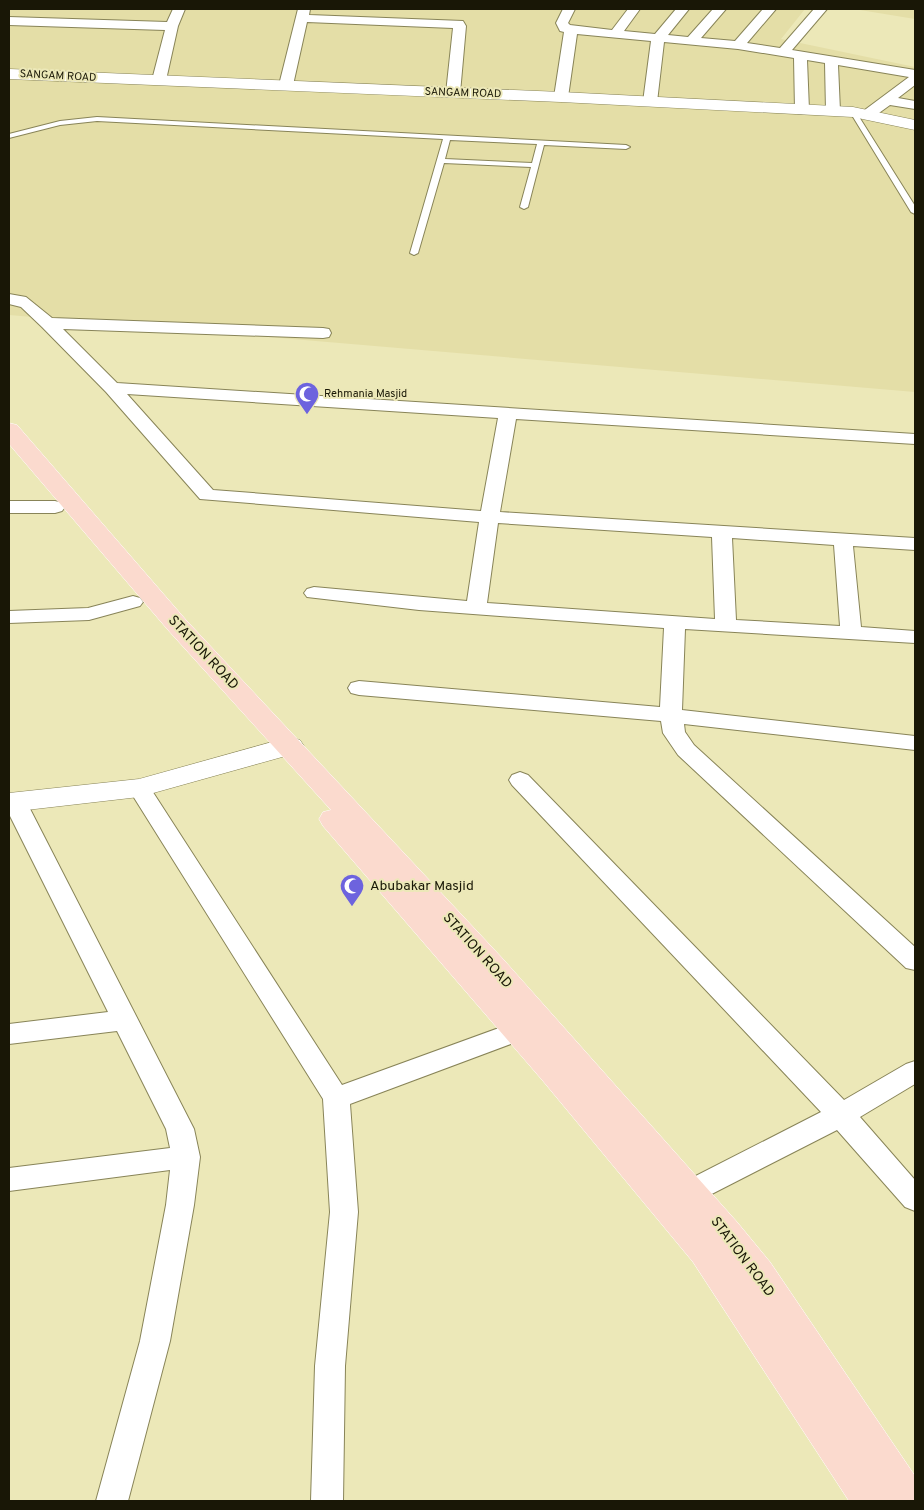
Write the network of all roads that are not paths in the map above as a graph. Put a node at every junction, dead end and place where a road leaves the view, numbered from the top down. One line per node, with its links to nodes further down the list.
1 (58, 9): 11 (street)
2 (179, 9): 12 (street)
3 (569, 9): 13 (street)
4 (634, 9): 14 (street)
5 (682, 9): 15 (street)
6 (720, 9): 16 (street)
7 (770, 9): 17 (street)
8 (821, 9): 18 (street)
9 (302, 13): 25 (street); 26 (street)
10 (9, 21): 11 (street)
11 (51, 22): 12 (street)
12 (172, 26): 24 (street)
13 (571, 30): 14 (street); 27 (street)
14 (615, 35): 15 (street)
15 (658, 38): 16 (street); 29 (street)
16 (692, 40): 17 (street)
17 (738, 45): 18 (street)
18 (783, 52): 19 (street)
19 (800, 54): 20 (street); 31 (street)
20 (831, 60): 22 (street); 32 (street)
21 (9, 74): 24 (street, SANGAM ROAD)
22 (915, 74)
23 (915, 79): 28 (street)
24 (159, 80): 25 (street, SANGAM ROAD)
25 (286, 85): 26 (street, SANGAM ROAD)
26 (453, 93): 27 (street, SANGAM ROAD)
27 (561, 97): 29 (street, SANGAM ROAD)
28 (887, 100): 30 (street); 33 (street)
29 (650, 102): 31 (street, SANGAM ROAD)
30 (915, 105)
31 (802, 110): 32 (street, SANGAM ROAD)
32 (833, 111): 33 (street, SANGAM ROAD)
33 (860, 113): 34 (street, SANGAM ROAD); 42 (lane)
34 (915, 125)
35 (9, 136): 36 (lane)
36 (447, 139): 37 (lane); 39 (lane)
37 (541, 144): 38 (lane); 40 (lane)
38 (626, 147)
39 (441, 161): 40 (lane); 43 (lane)
40 (536, 165): 41 (lane)
41 (524, 208)
42 (915, 212)
43 (414, 254)
44 (9, 299): 45 (street)
45 (48, 323): 46 (street); 47 (street)
46 (324, 333)
47 (112, 388): 48 (street); 54 (street)
48 (508, 413): 50 (street); 54 (street)
49 (9, 430): 69 (main road, STATION ROAD)
50 (915, 439)
51 (9, 455): 53 (main road, STATION ROAD)
52 (9, 507): 53 (street)
53 (55, 507): 59 (main road, STATION ROAD)
54 (489, 517): 55 (street); 60 (street)
55 (722, 531): 56 (street); 63 (street)
56 (843, 539): 57 (street); 64 (street)
57 (915, 544)
58 (314, 593): 60 (street)
59 (133, 602): 61 (street); 69 (main road, STATION ROAD)
60 (476, 608): 62 (street)
61 (9, 618)
62 (675, 622): 63 (street); 67 (street)
63 (726, 626): 64 (street)
64 (851, 633): 65 (street)
65 (915, 637)
66 (359, 688): 67 (street)
67 (671, 715): 68 (street); 73 (street)
68 (915, 743)
69 (281, 748): 71 (street); 75 (main road, STATION ROAD); 82 (main road, STATION ROAD)
70 (520, 780): 79 (street)
71 (138, 788): 72 (street); 78 (street)
72 (12, 803): 74 (street)
73 (915, 961)
74 (124, 1020): 76 (street); 80 (street)
75 (518, 1031): 78 (street); 86 (main road, STATION ROAD)
76 (9, 1034)
77 (915, 1071): 79 (street)
78 (336, 1098): 85 (street)
79 (841, 1114): 82 (street); 83 (street)
80 (186, 1157): 81 (street); 84 (street)
81 (9, 1178)
82 (690, 1192): 87 (main road, STATION ROAD)
83 (915, 1199)
84 (112, 1501)
85 (326, 1501)
86 (872, 1501)
87 (909, 1501)

